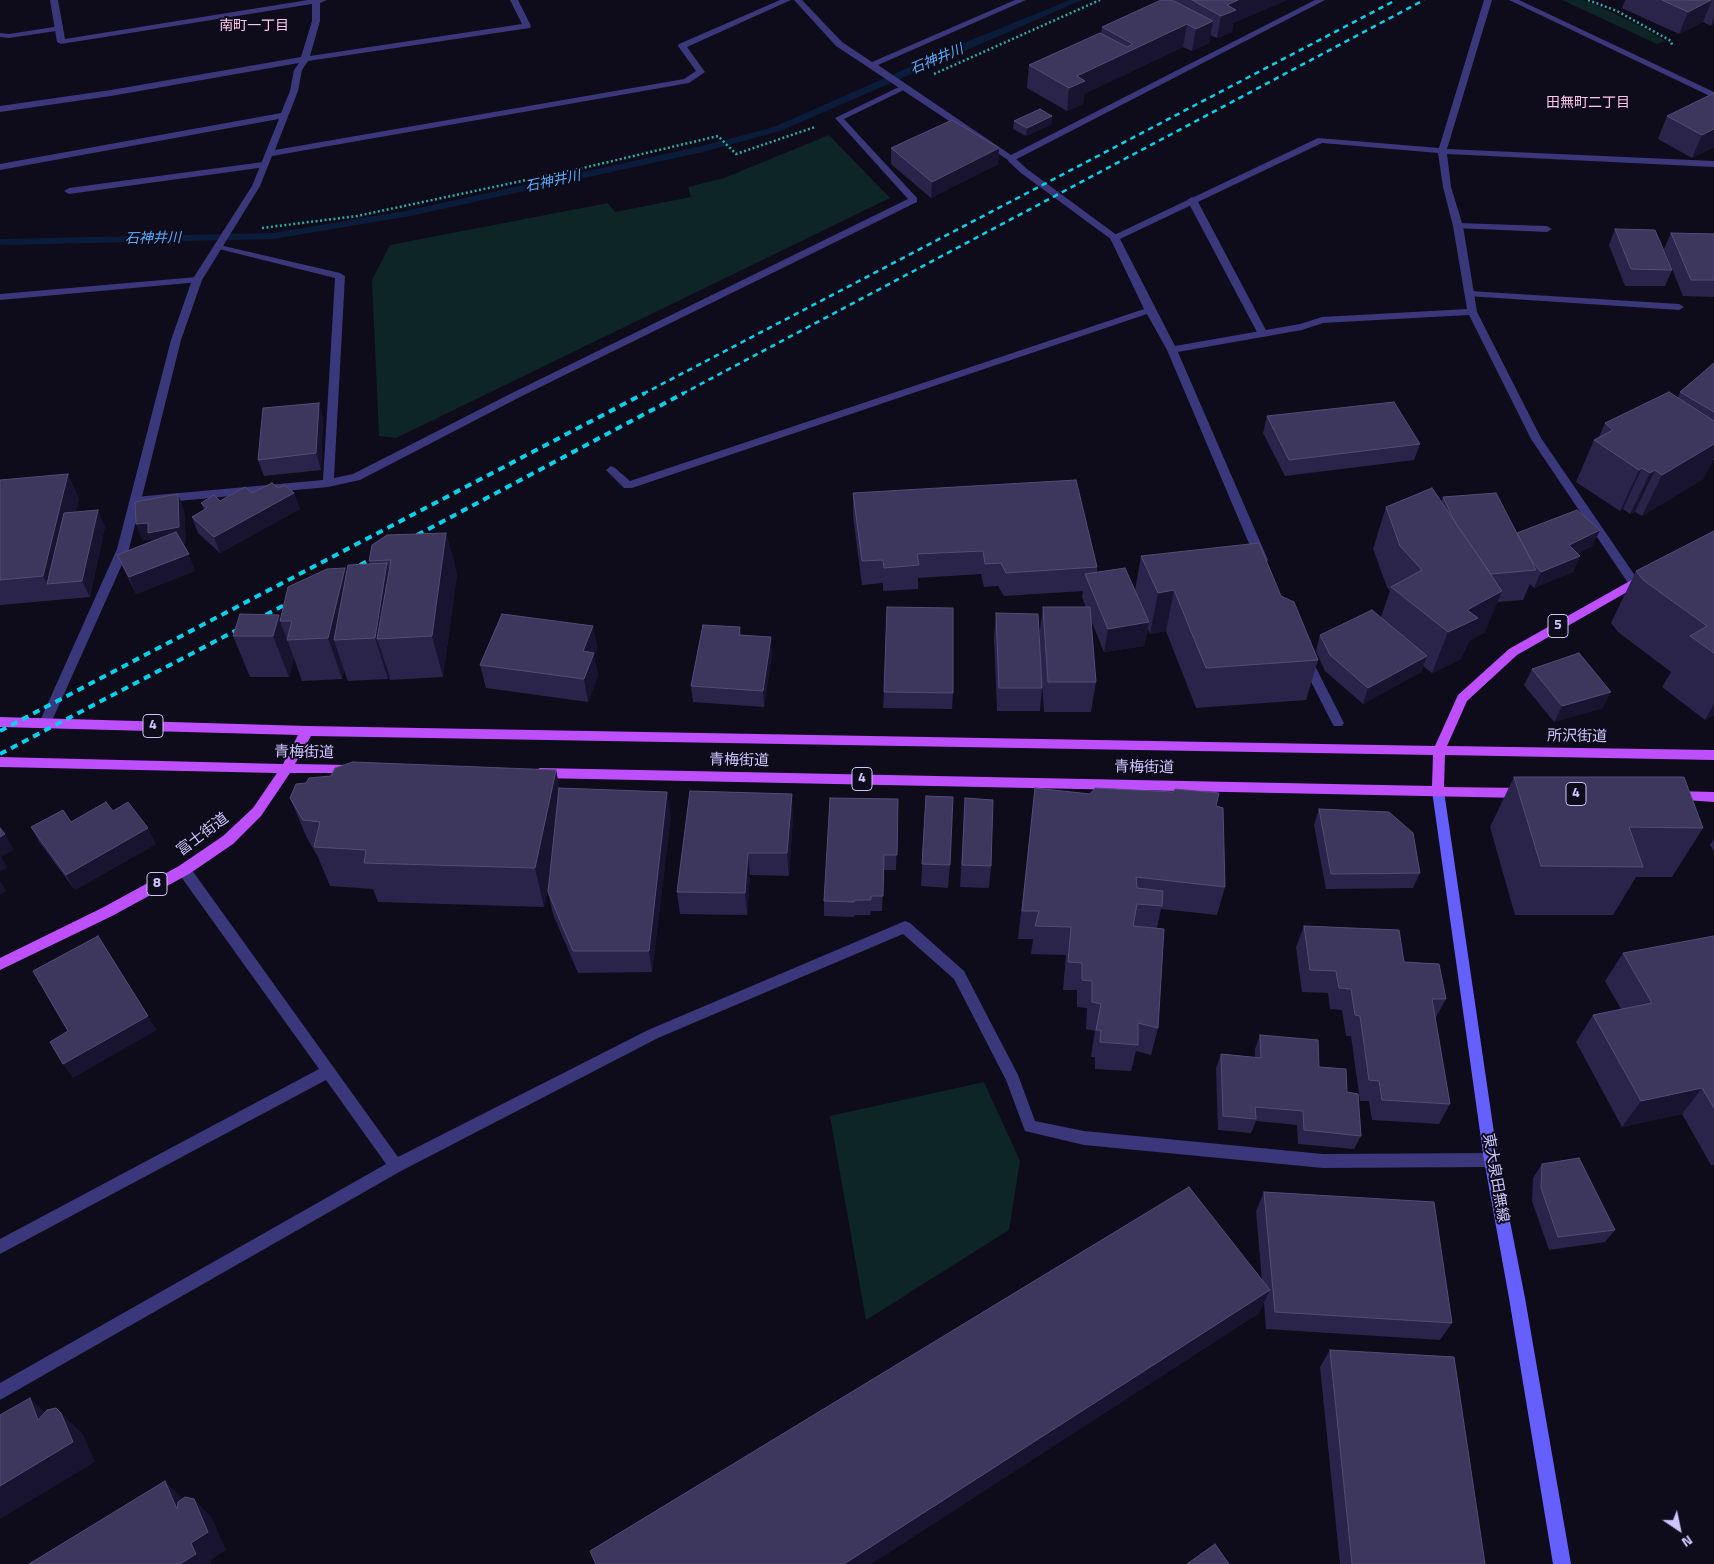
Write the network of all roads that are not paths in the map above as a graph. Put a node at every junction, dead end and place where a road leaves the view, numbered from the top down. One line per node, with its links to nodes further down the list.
1 (54, 0): 10 (street)
2 (318, 0): 10 (street); 12 (street)
3 (514, 0): 12 (street)
4 (787, 0): 19 (street)
5 (798, 0): 13 (street)
6 (1022, 0): 13 (street)
7 (1321, 0): 20 (street)
8 (1488, 0): 18 (street)
9 (1513, 0): 15 (street)
10 (60, 28): 11 (street)
11 (0, 35)
12 (305, 59): 16 (street); 17 (street)
13 (872, 65): 14 (street)
14 (906, 87): 20 (street); 39 (street)
15 (1714, 95)
16 (0, 109)
17 (284, 115): 19 (street); 23 (street)
18 (1442, 151): 21 (street); 25 (street); 26 (street)
19 (268, 154): 22 (street)
20 (1011, 159): 28 (street)
21 (1714, 164)
22 (263, 166): 24 (street); 29 (street)
23 (0, 167)
24 (69, 191)
25 (1192, 200): 28 (street); 36 (street)
26 (1458, 226): 27 (street); 31 (street)
27 (1547, 229)
28 (1115, 238): 34 (street)
29 (218, 246): 30 (street); 39 (street)
30 (197, 280): 32 (street); 40 (street)
31 (1470, 294): 33 (street); 35 (street)
32 (0, 297)
33 (1679, 307)
34 (1150, 310): 37 (street); 38 (street)
35 (1472, 312): 36 (street); 43 (street)
36 (1263, 334): 37 (street)
37 (1172, 350): 42 (street)
38 (611, 470)
39 (328, 483): 40 (street)
40 (135, 501): 46 (street)
41 (1658, 569): 43 (main road, 5)
42 (1267, 572)
43 (1634, 583): 49 (main road, 5)
44 (1302, 652): 47 (street)
45 (0, 722): 46 (main road, 青梅街道 / 4)
46 (45, 723): 48 (main road, 青梅街道 / 4)
47 (1338, 723)
48 (307, 731): 49 (main road, 青梅街道 / 4); 52 (main road, 富士街道 / 8)
49 (1439, 751): 50 (main road, 所沢街道 / 4); 55 (main road, 5)
50 (1714, 755)
51 (0, 762): 52 (main road, 青梅街道)
52 (286, 769): 53 (main road, 青梅街道); 59 (main road, 富士街道 / 8)
53 (365, 770)
54 (523, 773): 55 (main road, 青梅街道 / 4)
55 (1438, 791): 56 (main road, 4); 62 (main road, 東大泉田無線)
56 (1537, 793)
57 (1665, 796): 58 (main road)
58 (1714, 797)
59 (184, 870): 60 (main road, 富士街道 / 8); 61 (street)
60 (0, 964)
61 (329, 1071): 63 (street); 64 (street)
62 (1491, 1160): 63 (street); 66 (main road, 東大泉田無線)
63 (396, 1166): 65 (street)
64 (0, 1246)
65 (0, 1392)
66 (1562, 1564)

